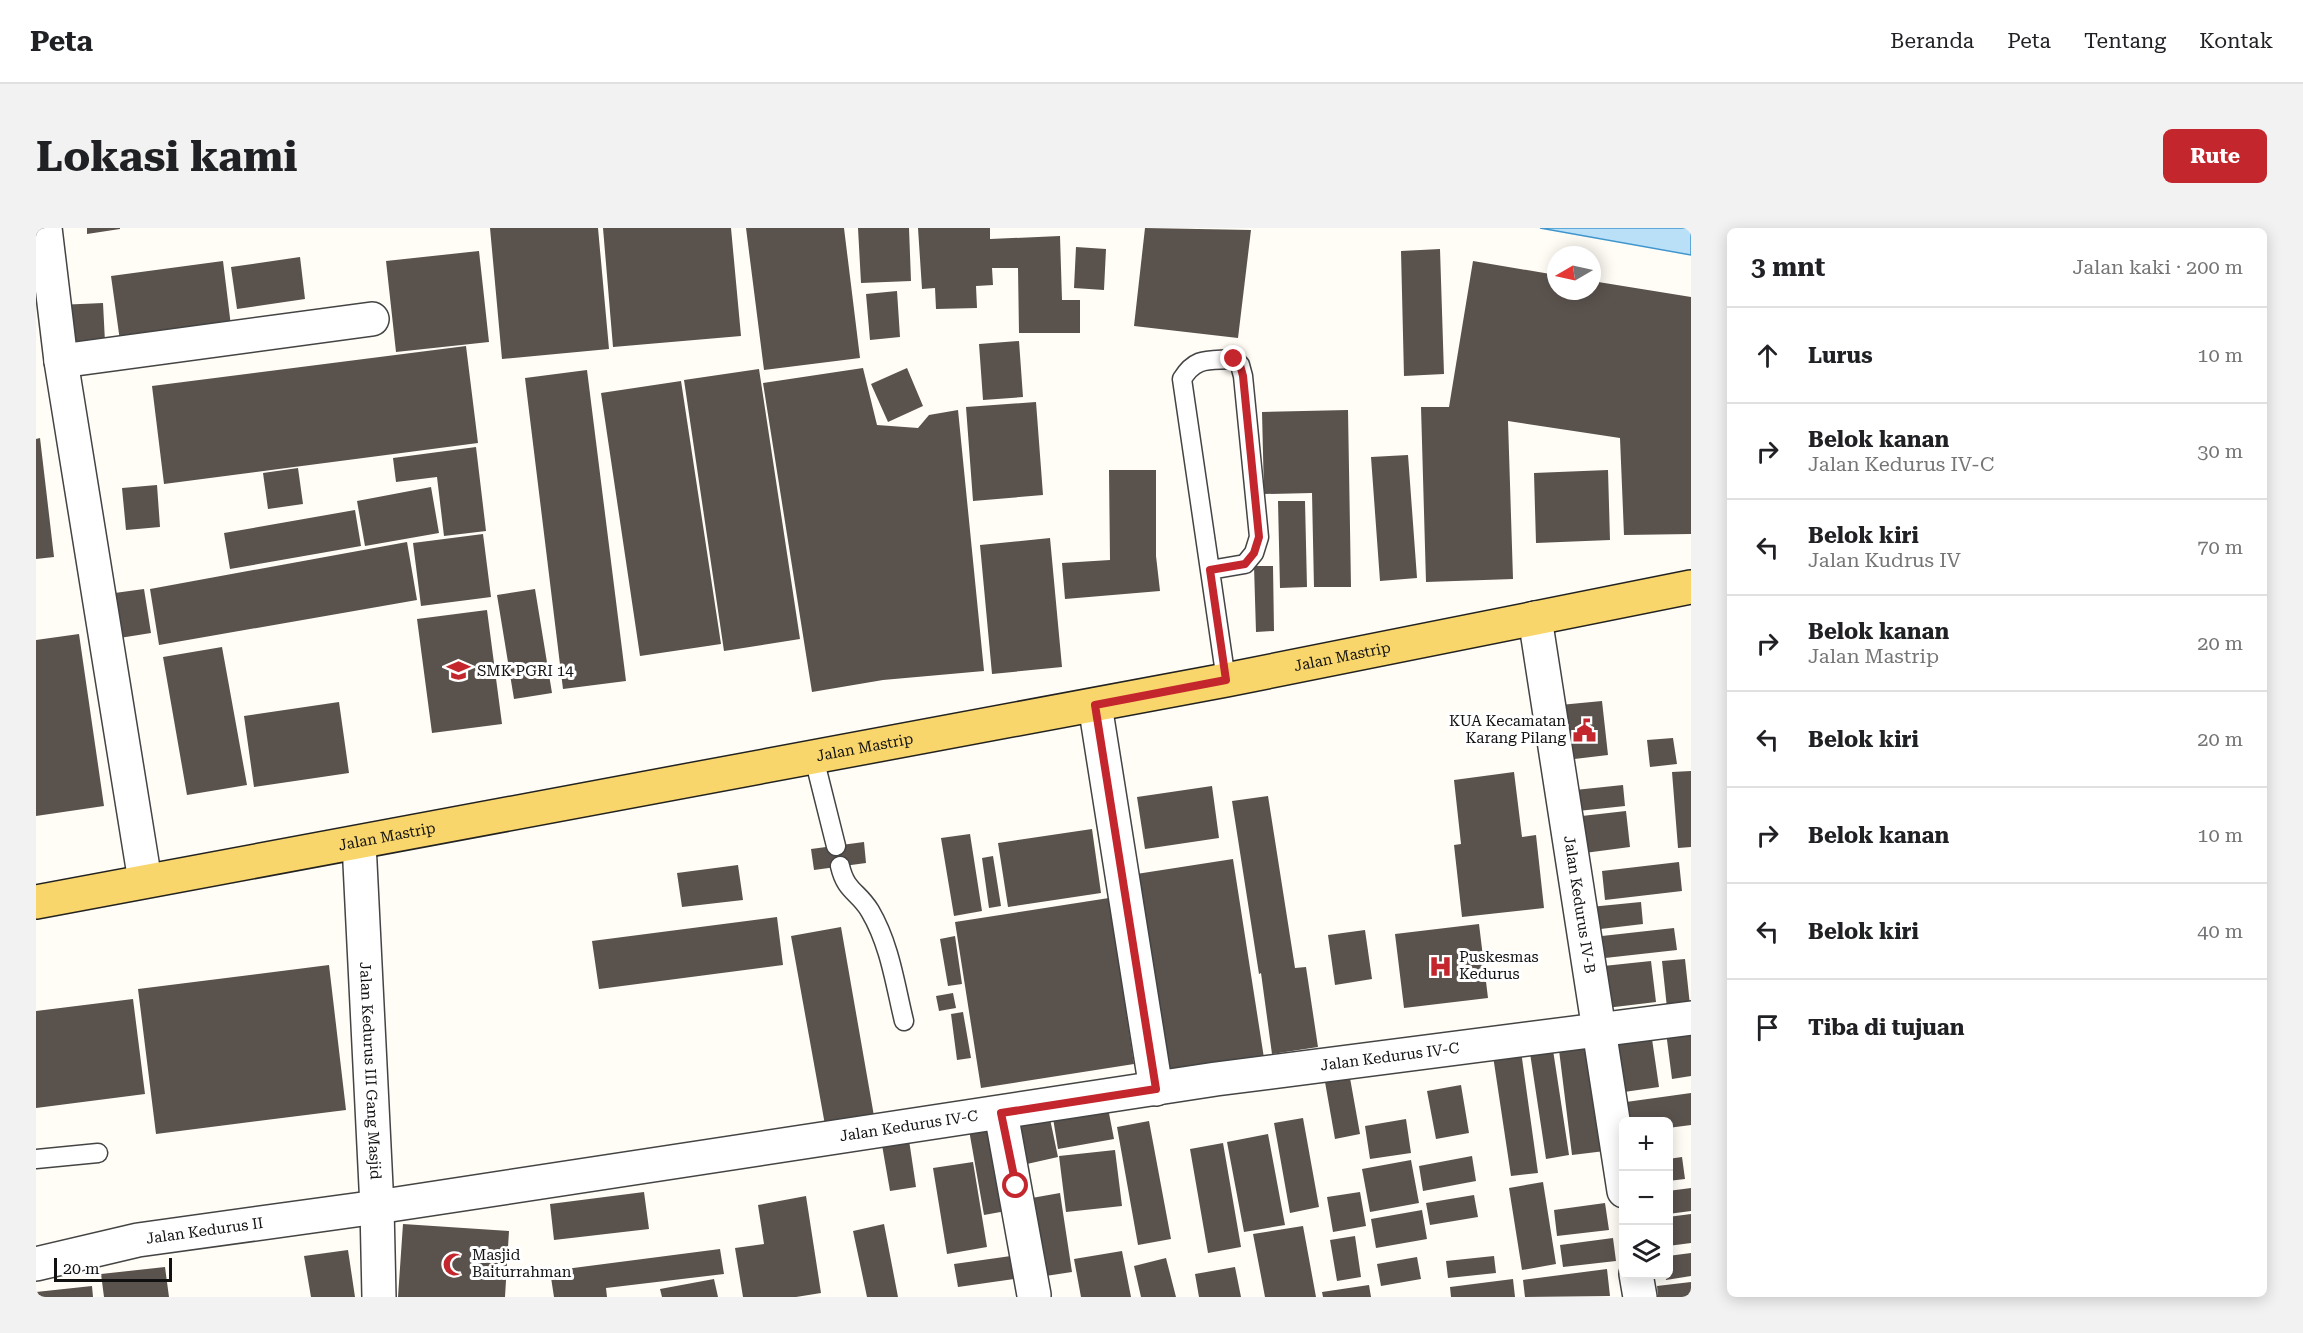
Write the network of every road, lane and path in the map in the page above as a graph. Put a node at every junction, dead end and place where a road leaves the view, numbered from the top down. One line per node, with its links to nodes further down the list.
1 (45, 228): 2 (street)
2 (43, 268): 4 (street)
3 (372, 319): 4 (street)
4 (61, 361): 14 (street)
5 (1210, 570): 5 (lane); 8 (lane)
6 (1691, 587): 7 (main road, Jalan Mastrip)
7 (1535, 618): 8 (main road, Jalan Mastrip); 18 (street, Jalan Kedurus IV-B)
8 (1226, 680): 9 (main road, Jalan Mastrip)
9 (1095, 705): 10 (main road, Jalan Mastrip); 19 (street)
10 (814, 758): 11 (main road, Jalan Mastrip); 12 (lane)
11 (359, 843): 14 (main road, Jalan Mastrip); 24 (street, Jalan Kedurus III Gang Masjid)
12 (836, 846)
13 (840, 866): 17 (lane)
14 (145, 881): 15 (main road, Jalan Mastrip)
15 (36, 902)
16 (1691, 1017): 18 (street, Jalan Kedurus IV-C)
17 (904, 1021)
18 (1599, 1030): 19 (street, Jalan Kedurus IV-C); 23 (street, Jalan Kedurus IV-B)
19 (1156, 1089): 20 (street, Jalan Kedurus IV-C)
20 (1001, 1113): 24 (street, Jalan Kedurus IV-C); 27 (street)
21 (98, 1153): 22 (lane)
22 (36, 1159)
23 (1620, 1171)
24 (377, 1207): 25 (street, Jalan Kedurus II); 28 (street, Jalan Kedurus III Gang Masjid)
25 (36, 1264)
26 (1637, 1279): 29 (street)
27 (1034, 1295)
28 (379, 1297)
29 (1640, 1297)

